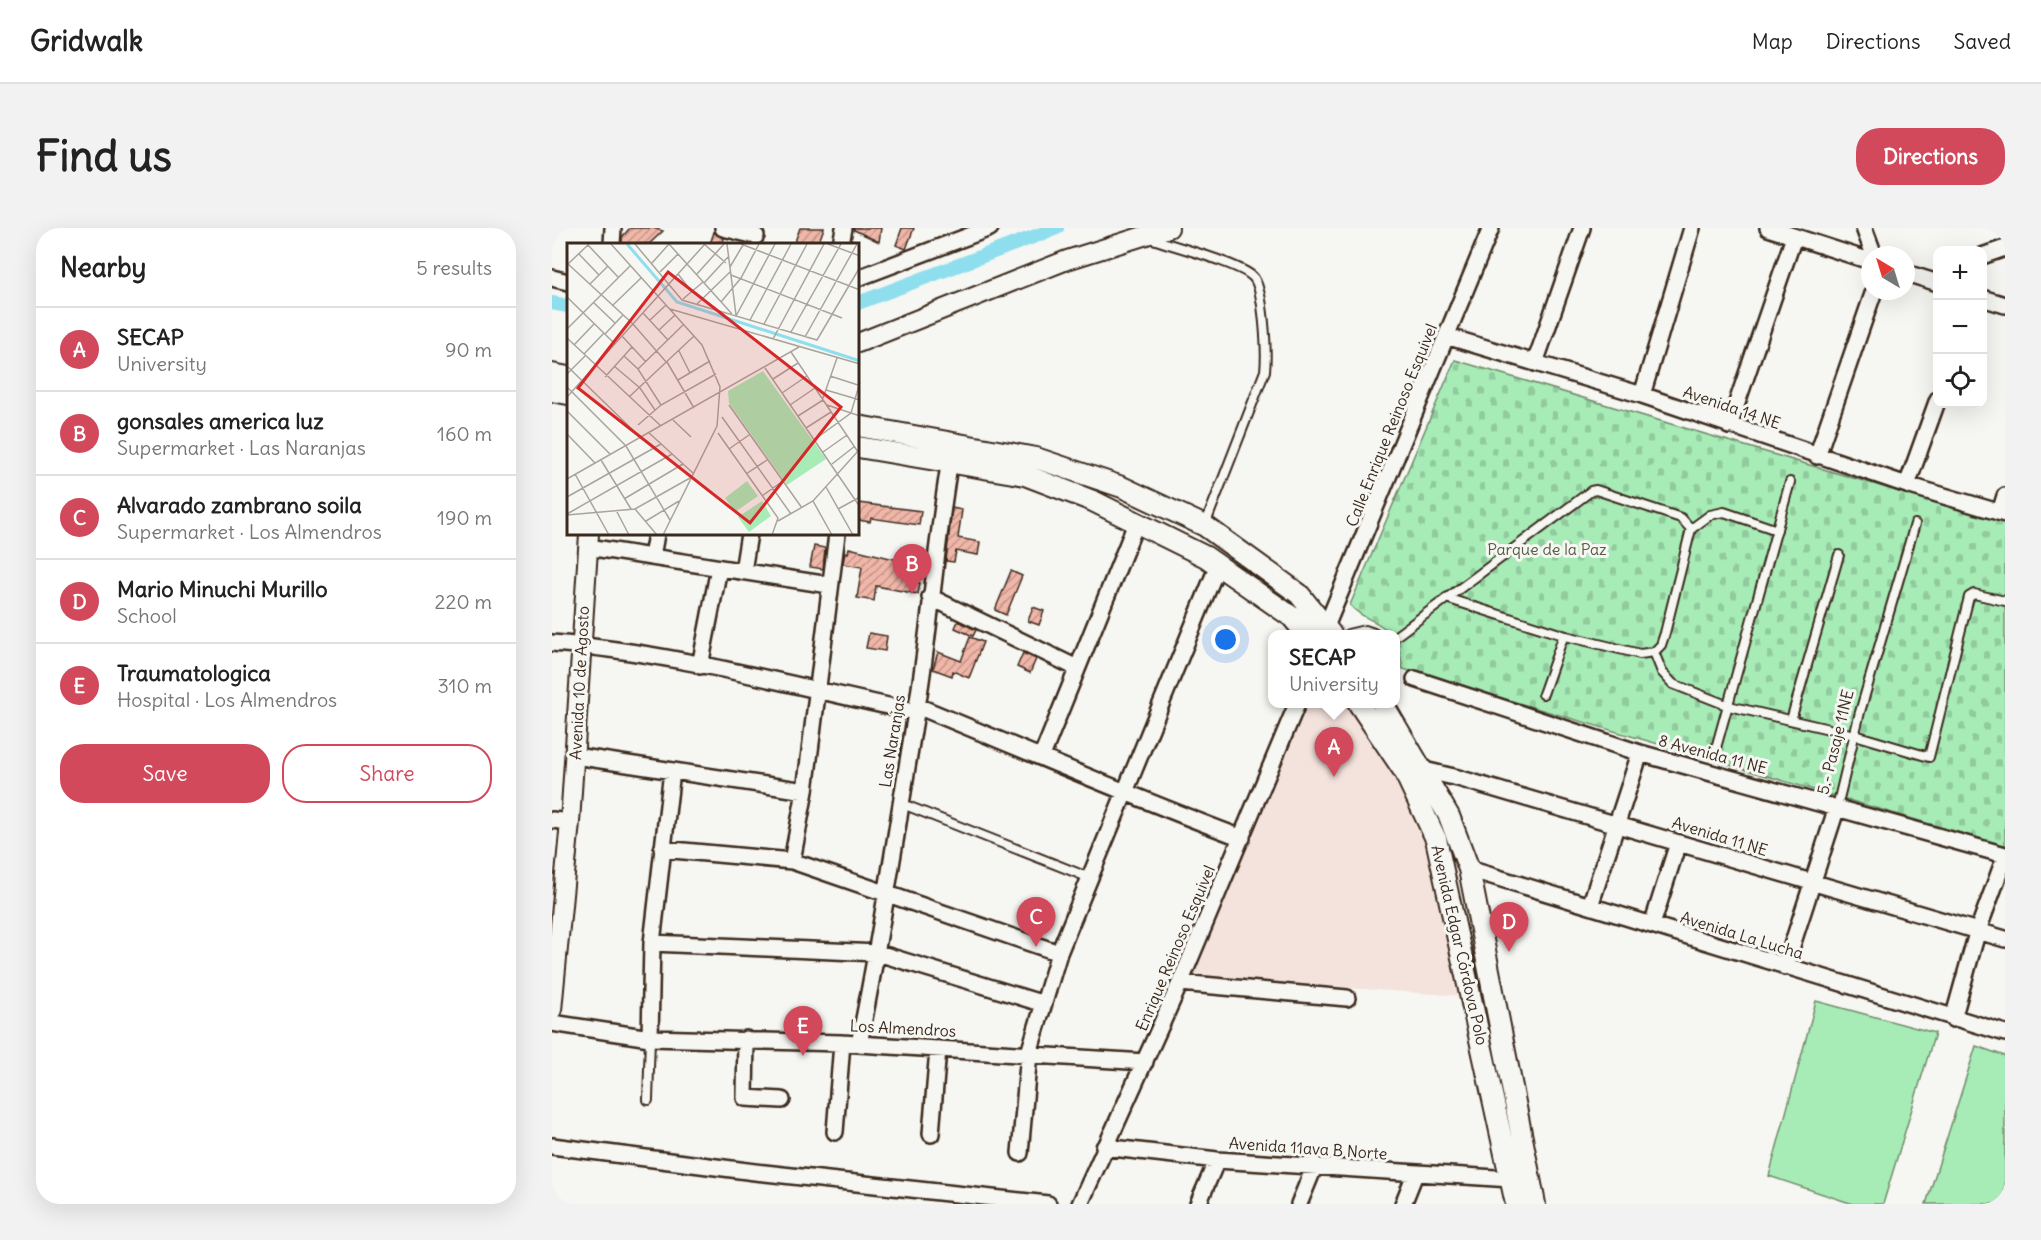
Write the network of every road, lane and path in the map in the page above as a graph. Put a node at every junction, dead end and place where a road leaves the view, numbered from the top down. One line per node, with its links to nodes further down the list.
1 (613, 228): 14 (street)
2 (723, 228): 11 (street)
3 (844, 228): 15 (street)
4 (990, 228): 23 (street)
5 (1169, 228): 12 (street)
6 (1491, 228): 30 (street, Calle Enrique Reinoso Esquivel)
7 (1582, 228): 32 (street)
8 (1692, 228): 37 (street)
9 (1768, 228): 13 (street)
10 (1864, 228): 16 (street)
11 (756, 236)
12 (1146, 237): 31 (street); 50 (lane)
13 (1794, 237): 19 (street); 39 (street)
14 (612, 243)
15 (841, 243)
16 (1871, 246)
17 (2005, 248): 18 (street)
18 (1987, 255)
19 (1861, 258)
20 (1933, 272): 21 (street)
21 (1915, 275)
22 (1915, 276): 25 (street)
23 (860, 277)
24 (552, 278): 26 (street)
25 (1933, 281)
26 (567, 282)
27 (1987, 299): 29 (street)
28 (1871, 300): 43 (street)
29 (2005, 304)
30 (1446, 336): 32 (street, Avenida 14 NE); 68 (street, Calle Enrique Reinoso Esquivel)
31 (860, 342)
32 (1535, 363): 37 (street, Avenida 14 NE)
33 (552, 374): 34 (main road)
34 (567, 377)
35 (552, 391): 36 (main road)
36 (567, 394)
37 (1642, 395): 39 (street, Avenida 14 NE)
38 (1935, 408): 45 (street)
39 (1729, 426): 43 (street, Avenida 14 NE)
40 (860, 427): 42 (main road)
41 (860, 447): 42 (main road)
42 (952, 452): 48 (main road); 50 (main road); 63 (street, Las Naranjas)
43 (1817, 456): 45 (street, Avenida 14 NE)
44 (1790, 482): 52 (lane)
45 (1907, 485): 47 (street, Avenida 14 NE)
46 (2005, 496): 47 (street)
47 (2002, 513)
48 (1137, 521): 59 (main road); 75 (street)
49 (1915, 524): 85 (lane, 5.- Pasaje 11NE)
50 (1205, 526): 67 (main road)
51 (1691, 529): 52 (lane); 64 (lane); 73 (lane)
52 (1777, 530): 79 (lane)
53 (656, 536): 58 (street)
54 (749, 536): 61 (street)
55 (837, 536): 62 (street)
56 (589, 540): 58 (street); 72 (street, Avenida 10 de Agosto)
57 (1839, 555): 84 (lane)
58 (652, 557): 60 (street)
59 (1218, 565): 66 (main road); 93 (street)
60 (719, 568): 61 (street); 74 (street)
61 (742, 571): 62 (street)
62 (830, 585): 77 (street)
63 (930, 597): 75 (street); 83 (street, Las Naranjas)
64 (1446, 598): 69 (lane); 70 (lane)
65 (2005, 601): 85 (lane)
66 (1303, 630)
67 (1325, 630)
68 (1327, 630)
69 (1400, 632)
70 (1566, 636): 73 (lane); 78 (lane)
71 (552, 643): 72 (street)
72 (581, 645): 74 (street); 88 (street, Avenida 10 de Agosto)
73 (1654, 652): 79 (lane)
74 (700, 666): 77 (street)
75 (1077, 668): 89 (street)
76 (1415, 679): 87 (street, 8 Avenida 11 NE)
77 (817, 692): 83 (street); 92 (street)
78 (1543, 694)
79 (1729, 706): 84 (lane); 86 (lane)
80 (1295, 708): 98 (street, Enrique Reinoso Esquivel)
81 (1362, 708): 139 (main road, Avenida Edgar Córdova Polo)
82 (1385, 708): 90 (main road, Avenida Edgar Córdova Polo)
83 (916, 709): 89 (street); 94 (street, Las Naranjas)
84 (1791, 720): 85 (lane)
85 (1855, 735): 95 (lane, 5.- Pasaje 11NE)
86 (1716, 748)
87 (1640, 753): 95 (street, 8 Avenida 11 NE); 97 (street)
88 (575, 756): 91 (street); 96 (street, Avenida 10 de Agosto)
89 (1042, 756): 93 (street)
90 (1424, 770): 97 (street, Avenida 11 NE); 103 (main road, Avenida Edgar Córdova Polo)
91 (672, 771): 92 (street); 100 (street)
92 (805, 791): 102 (street)
93 (1125, 794): 98 (street); 104 (street)
94 (900, 803): 104 (lane); 106 (street, Las Naranjas)
95 (1837, 807): 101 (street, 8 Avenida 11 NE); 105 (street, 5.- Pasaje 11NE)
96 (561, 821): 118 (street, Avenida 10 de Agosto)
97 (1616, 824): 99 (street, Avenida 11 NE); 107 (street)
98 (1242, 838): 115 (street, Enrique Reinoso Esquivel)
99 (1678, 843): 105 (street, Avenida 11 NE); 108 (street)
100 (662, 849): 102 (street); 111 (street)
101 (2005, 856): 109 (street)
102 (792, 861): 106 (street)
103 (1469, 869): 107 (street, Avenida La Lucha); 145 (main road, Avenida Edgar Córdova Polo)
104 (1090, 878): 113 (street)
105 (1812, 883): 109 (street, Avenida 11 NE); 114 (street, 5.- Pasaje 11NE)
106 (885, 893): 112 (street, Las Naranjas); 113 (street)
107 (1590, 906): 108 (street, Avenida La Lucha)
108 (1652, 925): 114 (street, Avenida La Lucha)
109 (1977, 933): 110 (street, Avenida 11 NE); 119 (street)
110 (2005, 939)
111 (652, 943): 112 (street); 122 (street)
112 (878, 953): 117 (street); 125 (street, Las Naranjas)
113 (1059, 953): 117 (street)
114 (1785, 967): 119 (street, Avenida La Lucha)
115 (1180, 983): 116 (street); 128 (street, Enrique Reinoso Esquivel)
116 (1347, 998)
117 (1044, 1004): 127 (street)
118 (552, 1011)
119 (1953, 1019): 121 (street, Avenida La Lucha)
120 (552, 1023): 122 (street, Los Almendros)
121 (2005, 1033)
122 (650, 1038): 123 (street, Los Almendros); 129 (lane)
123 (746, 1039): 124 (street, Los Almendros); 130 (street)
124 (842, 1042): 125 (street, Los Almendros); 131 (street)
125 (859, 1044): 126 (street, Los Almendros)
126 (938, 1049): 127 (street, Los Almendros); 132 (street)
127 (1029, 1053): 128 (street, Los Almendros); 135 (street)
128 (1145, 1062): 134 (street, Enrique Reinoso Esquivel)
129 (648, 1100)
130 (782, 1100)
131 (836, 1132)
132 (931, 1134)
133 (552, 1146): 140 (street)
134 (1104, 1147): 136 (street, Avenida 11ava B Norte); 141 (street, Enrique Reinoso Esquivel)
135 (1020, 1153)
136 (1217, 1160): 137 (street, Avenida 11ava B Norte); 142 (street)
137 (1315, 1165): 138 (street, Avenida 11ava B Norte); 143 (street)
138 (1415, 1173): 139 (street, Avenida 11ava B Norte); 144 (street)
139 (1513, 1196)
140 (1048, 1204)
141 (1080, 1204)
142 (1198, 1204)
143 (1299, 1204)
144 (1403, 1204)
145 (1535, 1204)

